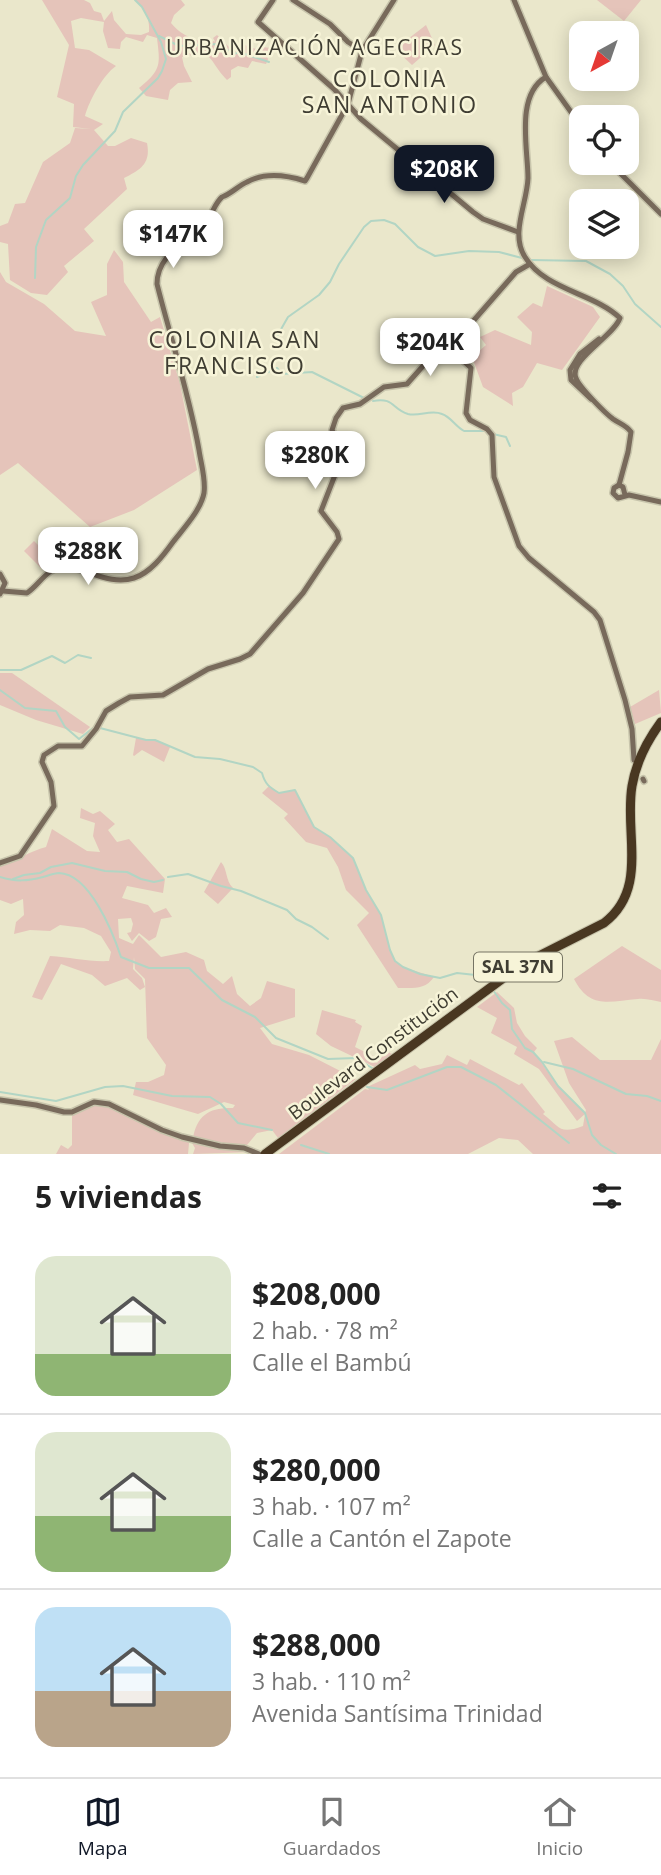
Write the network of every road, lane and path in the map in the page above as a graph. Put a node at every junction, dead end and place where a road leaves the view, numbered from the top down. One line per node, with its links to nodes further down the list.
1 (273, 0): 7 (street)
2 (293, 0): 5 (street)
3 (394, 0): 5 (street)
4 (514, 0): 6 (street)
5 (362, 51): 8 (street)
6 (546, 76): 10 (street); 13 (street)
7 (334, 89): 8 (street); 9 (street)
8 (352, 89): 9 (street)
9 (348, 104): 13 (street); 20 (street)
10 (569, 110)
11 (622, 175): 12 (street)
12 (661, 214)
13 (518, 232): 14 (street)
14 (530, 264): 15 (street); 16 (street)
15 (609, 311): 17 (street); 17 (street)
16 (453, 343): 23 (street); 24 (street)
17 (583, 390): 18 (street)
18 (661, 502)
19 (0, 574): 20 (street)
20 (1, 593)
21 (661, 722): 27 (highway, Boulevard Constitución / SAL 37N)
22 (661, 729): 28 (highway, Boulevard Constitución / SAL 37N)
23 (635, 760)
24 (0, 863)
25 (0, 1100): 26 (street)
26 (259, 1154)
27 (265, 1154)
28 (273, 1154)

